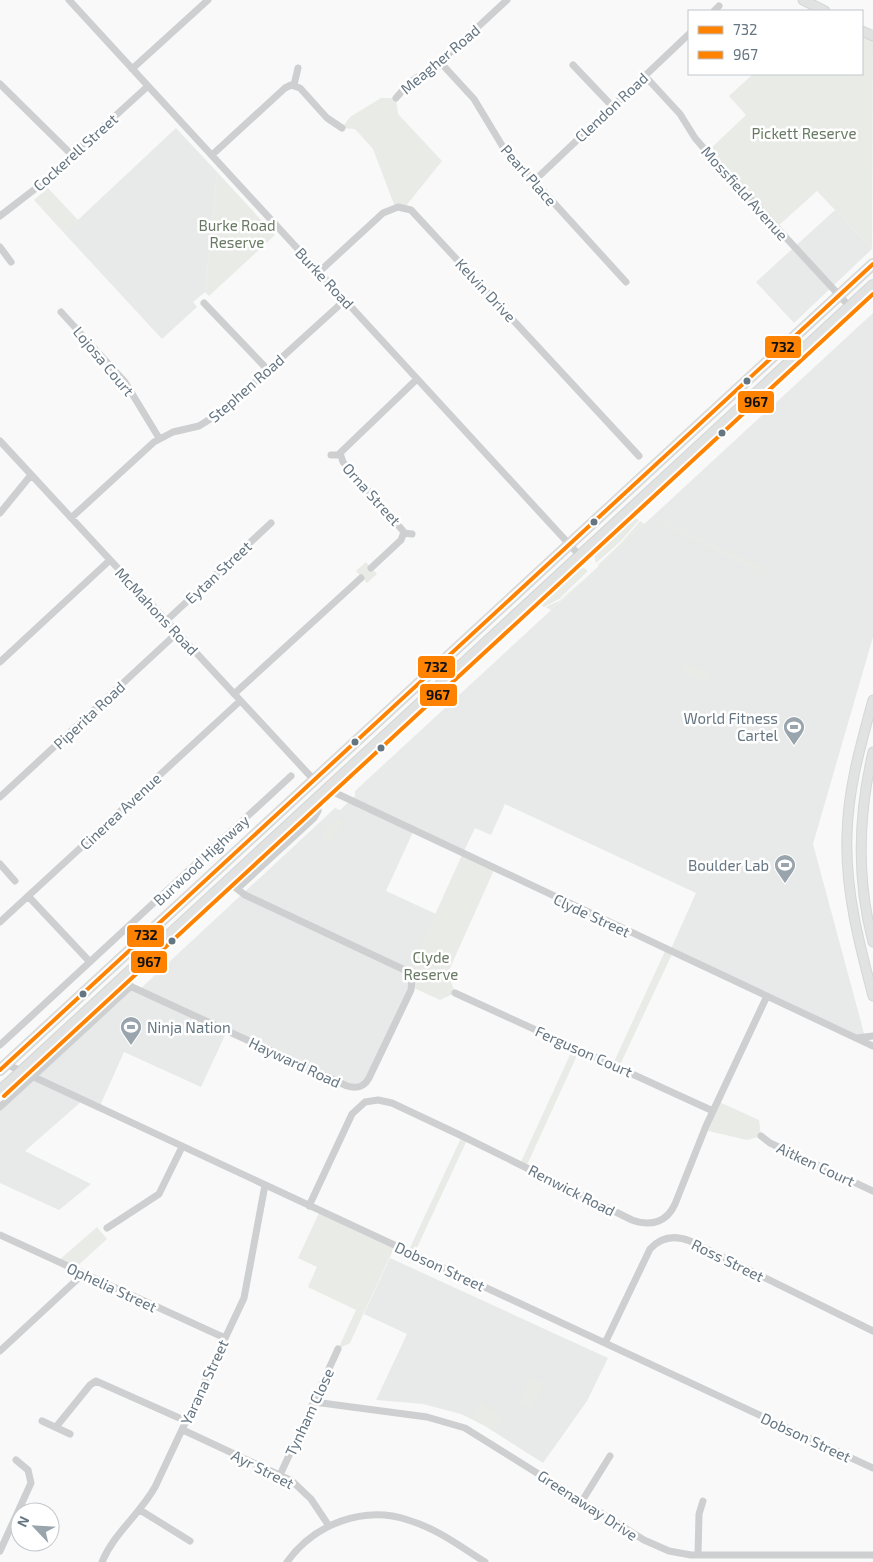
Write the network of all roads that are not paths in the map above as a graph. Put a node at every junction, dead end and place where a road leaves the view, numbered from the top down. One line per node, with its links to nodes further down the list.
1 (69, 0): 9 (street, Burke Road)
2 (208, 0): 9 (street)
3 (508, 0): 7 (street, Meagher Road)
4 (803, 0): 5 (main road)
5 (823, 10)
6 (688, 35): 11 (street, Clendon Road)
7 (440, 62): 15 (street, Meagher Road); 20 (street, Pearl Place)
8 (572, 65): 16 (street)
9 (132, 68): 14 (street, Burke Road)
10 (298, 68): 13 (street)
11 (644, 76): 16 (street, Clendon Road); 28 (street, Mossfield Avenue)
12 (0, 84): 18 (street)
13 (294, 85): 17 (street); 19 (street)
14 (148, 86): 18 (street, Cockerell Street); 19 (street, Burke Road)
15 (396, 98)
16 (612, 106): 20 (street, Clendon Road)
17 (342, 128)
18 (72, 155): 21 (street, Cockerell Street)
19 (212, 155): 25 (street, Burke Road)
20 (534, 181): 26 (street, Pearl Place)
21 (0, 216)
22 (0, 247): 23 (street)
23 (11, 262)
24 (873, 264): 28 (highway, Burwood Highway)
25 (319, 272): 29 (street, Burke Road); 39 (street, Kelvin Drive)
26 (626, 282)
27 (873, 285): 31 (highway)
28 (838, 296): 31 (street, Mossfield Avenue); 44 (highway, Burwood Highway)
29 (345, 300): 33 (street, Stephen Road); 34 (street, Burke Road)
30 (204, 302): 33 (street)
31 (850, 307): 45 (highway)
32 (61, 312): 35 (street, Lojosa Court)
33 (268, 370): 35 (street, Stephen Road)
34 (418, 379): 38 (street, Orna Street); 44 (street, Burke Road)
35 (159, 438): 42 (street, Stephen Road)
36 (0, 441): 40 (street, McMahons Road)
37 (331, 455): 38 (street)
38 (340, 455): 47 (street, Orna Street)
39 (639, 456)
40 (31, 475): 41 (street); 42 (street, McMahons Road)
41 (0, 513)
42 (71, 518): 46 (street, McMahons Road)
43 (271, 523): 49 (street, Eytan Street)
44 (570, 545): 45 (street, Burke Road); 58 (highway, Burwood Highway)
45 (580, 556): 59 (highway)
46 (110, 560): 49 (street, McMahons Road); 51 (street)
47 (371, 568)
48 (360, 578): 52 (street)
49 (166, 621): 50 (street, McMahons Road)
50 (177, 633): 52 (street, McMahons Road); 60 (street, Piperita Road)
51 (0, 662)
52 (234, 694): 54 (street, McMahons Road)
53 (873, 700): 74 (main road)
54 (240, 701): 58 (street, McMahons Road); 66 (street, Cinerea Avenue)
55 (873, 752): 57 (main road)
56 (291, 776): 69 (street, Burwood Highway)
57 (870, 777): 68 (main road)
58 (314, 780): 59 (highway); 79 (highway, Burwood Highway)
59 (327, 789): 61 (highway); 73 (street, Clyde Street)
60 (0, 797)
61 (318, 798): 64 (highway); 65 (street)
62 (0, 864): 63 (street)
63 (15, 881)
64 (227, 882): 65 (street, Hayward Road); 70 (highway)
65 (237, 889): 71 (street, Hayward Road)
66 (28, 896): 67 (street, Cinerea Avenue); 69 (street)
67 (0, 922)
68 (873, 942)
69 (90, 962): 77 (street, Burwood Highway)
70 (119, 980): 71 (street, Hayward Road); 80 (highway)
71 (131, 986): 81 (street)
72 (455, 993): 84 (street, Ferguson Court)
73 (766, 996): 76 (street, Clyde Street); 84 (street, Renwick Road)
74 (873, 996)
75 (873, 1036): 76 (street)
76 (857, 1038): 78 (street, Clyde Street)
77 (0, 1045)
78 (873, 1046)
79 (3, 1067): 80 (street, Dobson Street)
80 (20, 1071): 81 (street, Dobson Street); 82 (highway)
81 (32, 1077): 83 (street); 86 (street, Dobson Street)
82 (0, 1090)
83 (0, 1107)
84 (713, 1111): 89 (street, Renwick Road)
85 (761, 1136): 88 (street, Aitken Court)
86 (182, 1147): 87 (street, Dobson Street); 90 (street)
87 (265, 1185): 89 (street, Dobson Street); 95 (street, Yarana Street)
88 (873, 1191)
89 (309, 1206): 96 (street, Dobson Street)
90 (107, 1228)
91 (4, 1237): 92 (street); 93 (street, Ophelia Street)
92 (0, 1245)
93 (83, 1274): 95 (street, Ophelia Street); 98 (street)
94 (873, 1331): 96 (street, Ross Street)
95 (225, 1338): 101 (street, Yarana Street)
96 (605, 1343): 107 (street, Dobson Street)
97 (338, 1349): 99 (street, Tynham Close)
98 (0, 1351)
99 (314, 1402): 108 (street, Tynham Close); 109 (street, Greenaway Drive)
100 (42, 1421): 102 (street)
101 (186, 1421): 102 (street); 103 (street, Yarana Street)
102 (56, 1427): 104 (street)
103 (183, 1430): 108 (street, Ayr Street); 111 (street, Yarana Street)
104 (70, 1434)
105 (610, 1456): 109 (street)
106 (16, 1460): 114 (street)
107 (873, 1468)
108 (280, 1475): 112 (street, Ayr Street)
109 (582, 1501): 115 (street, Greenaway Drive)
110 (703, 1501): 115 (street)
111 (140, 1510): 113 (street); 118 (street, Yarana Street)
112 (329, 1526): 119 (street); 120 (street)
113 (190, 1541)
114 (0, 1551)
115 (698, 1555): 117 (street, Greenaway Drive)
116 (873, 1555): 117 (street, Greenaway Drive)
117 (744, 1559)
118 (102, 1562)
119 (287, 1562)
120 (485, 1562)

